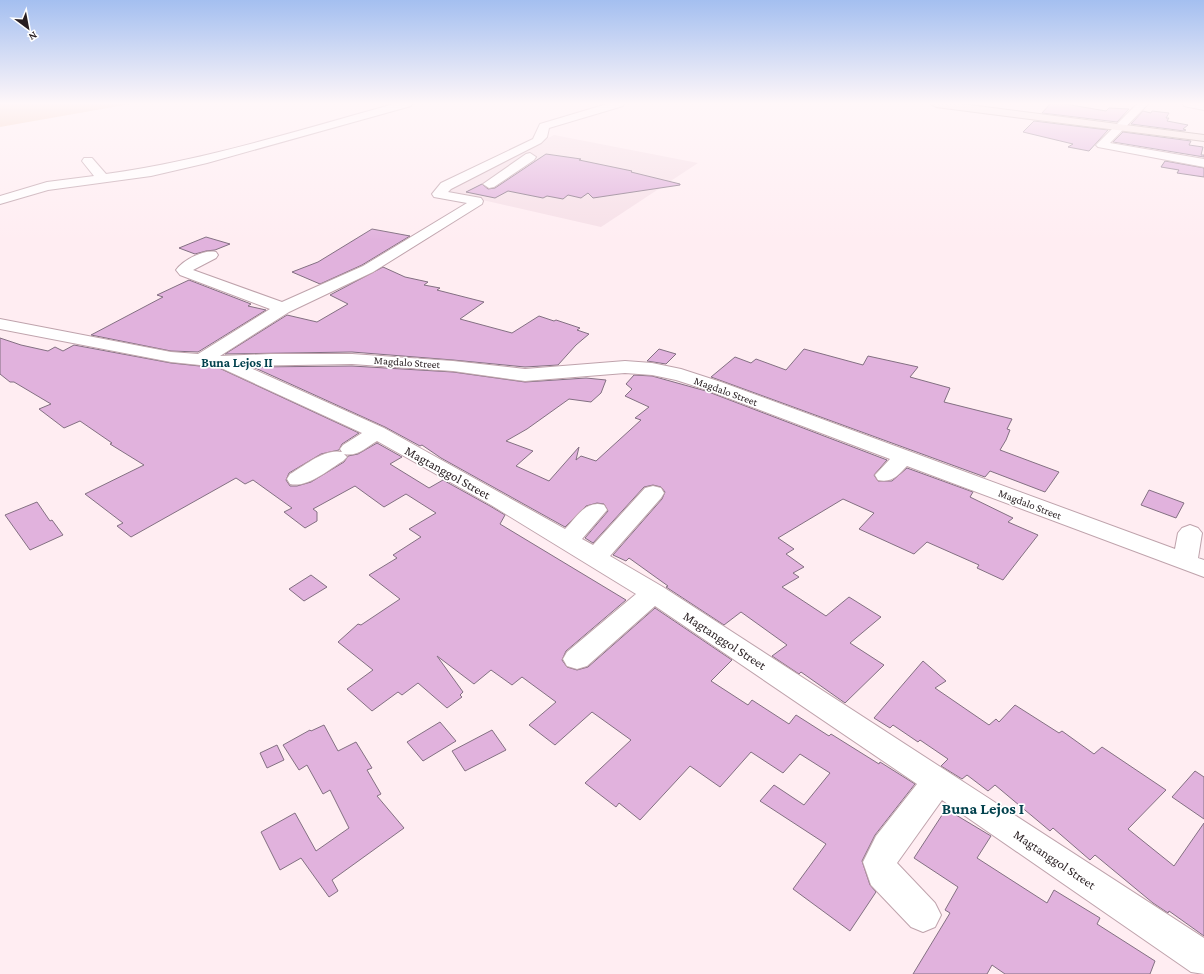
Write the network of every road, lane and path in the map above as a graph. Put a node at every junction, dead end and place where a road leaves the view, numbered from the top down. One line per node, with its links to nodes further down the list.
1 (242, 149): 7 (street)
2 (520, 149): 11 (street)
3 (539, 149): 8 (street)
4 (1129, 149): 6 (street)
5 (88, 161): 7 (street)
6 (1204, 162)
7 (103, 178): 9 (street)
8 (489, 184)
9 (0, 200)
10 (211, 255): 11 (street)
11 (283, 308): 13 (street)
12 (0, 324): 13 (street)
13 (212, 361): 14 (street, Magtanggol Street); 15 (street, Magdalo Street)
14 (377, 432): 17 (street); 21 (street, Magtanggol Street)
15 (904, 457): 16 (street); 23 (street, Magdalo Street)
16 (886, 475)
17 (298, 479)
18 (653, 493): 22 (street)
19 (596, 510): 21 (street)
20 (1190, 533): 23 (street)
21 (567, 541): 22 (street, Magtanggol Street)
22 (595, 558): 24 (street, Magtanggol Street)
23 (1194, 565)
24 (654, 594): 25 (street); 26 (street, Magtanggol Street)
25 (577, 659)
26 (938, 781): 27 (street); 28 (street, Magtanggol Street)
27 (923, 915)
28 (1204, 959)

